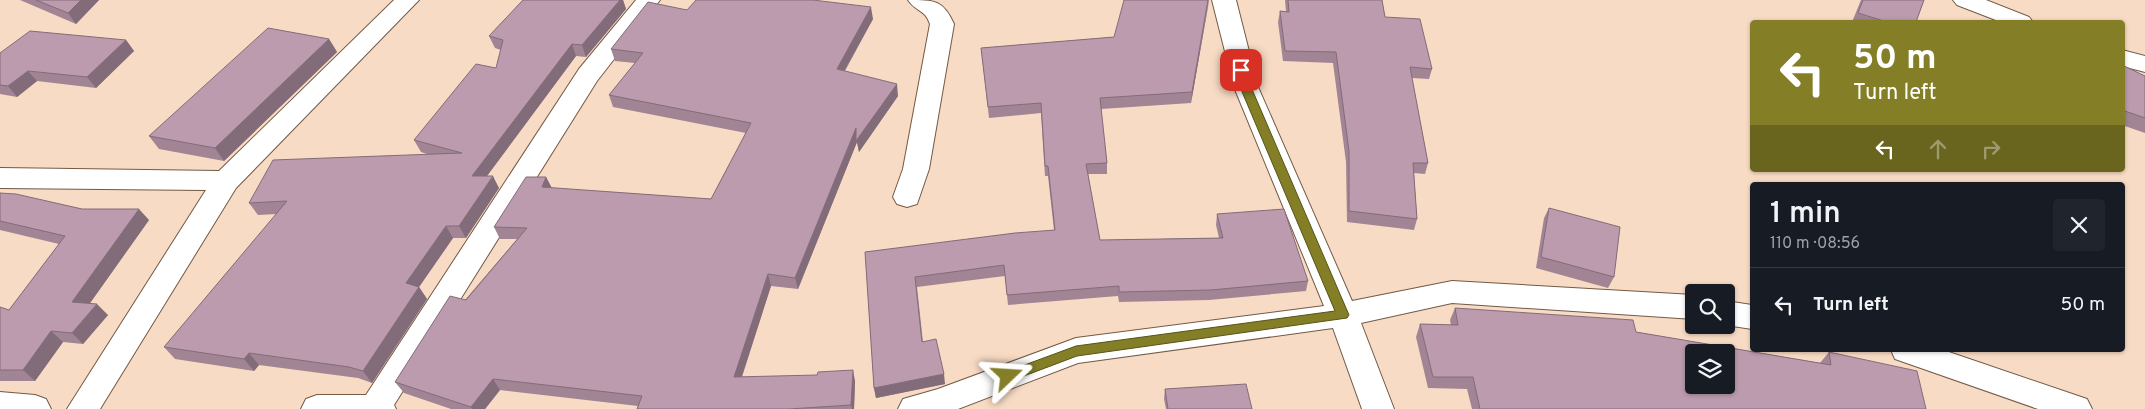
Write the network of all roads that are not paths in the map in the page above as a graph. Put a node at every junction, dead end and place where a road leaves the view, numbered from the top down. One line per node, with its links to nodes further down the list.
1 (407, 0): 10 (street)
2 (648, 0): 19 (street)
3 (920, 0): 11 (street)
4 (1224, 0): 14 (street)
5 (1965, 0): 6 (street)
6 (2016, 20)
7 (2125, 59): 8 (street)
8 (2145, 64)
9 (0, 178): 10 (street)
10 (226, 181): 21 (street)
11 (907, 197)
12 (1685, 306): 14 (street)
13 (1735, 314): 15 (street)
14 (1343, 315): 18 (street); 23 (street)
15 (1750, 317)
16 (1912, 352): 24 (street)
17 (0, 405): 20 (street)
18 (931, 407)
19 (377, 408): 22 (street)
20 (36, 409)
21 (83, 409)
22 (317, 409)
23 (1378, 409)
24 (2076, 409)

